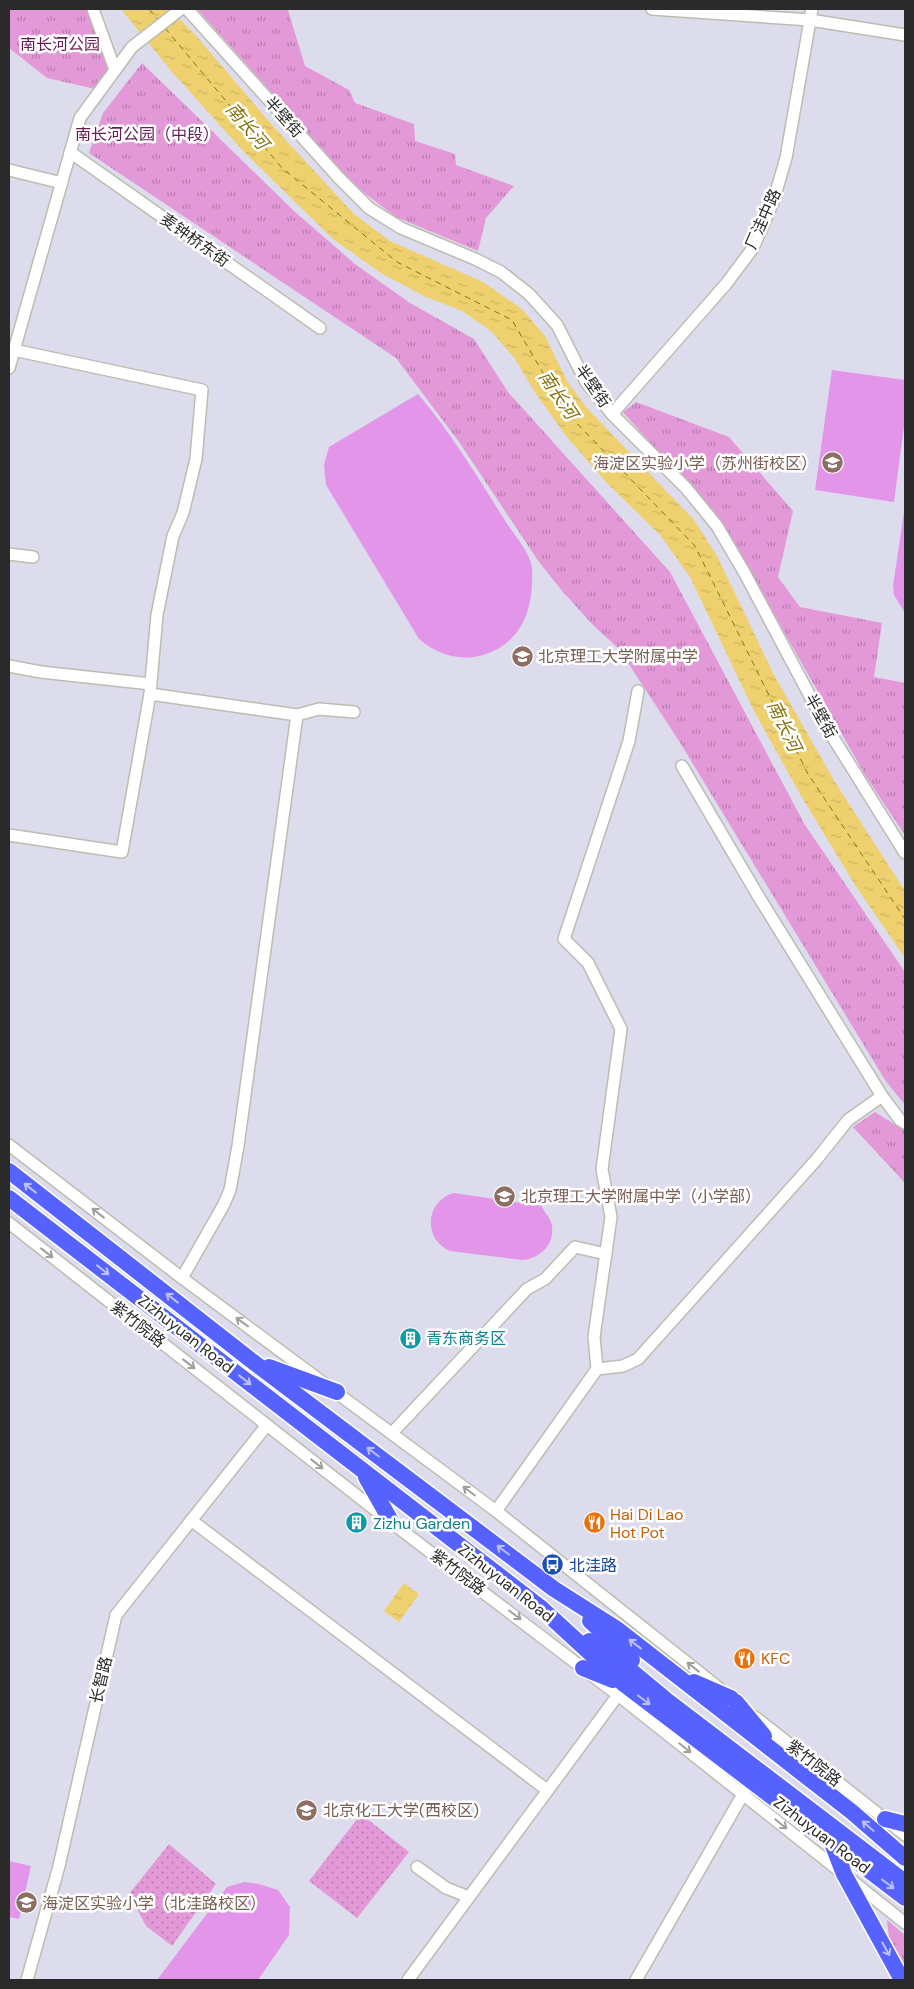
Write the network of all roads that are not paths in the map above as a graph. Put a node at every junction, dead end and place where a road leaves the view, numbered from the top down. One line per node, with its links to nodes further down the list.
1 (93, 9): 6 (street)
2 (652, 9): 4 (street)
3 (181, 10): 6 (street); 13 (street, 半壁街)
4 (811, 14): 5 (street); 13 (street, 厂洼中路)
5 (905, 35)
6 (115, 70): 7 (street)
7 (70, 152): 9 (street); 10 (street, 麦钟桥东街)
8 (9, 170): 9 (street)
9 (62, 183): 11 (street)
10 (320, 328)
11 (11, 349): 12 (street); 17 (street)
12 (9, 368)
13 (612, 414): 23 (street, 半壁街)
14 (9, 554): 15 (street)
15 (33, 557)
16 (9, 666): 17 (street)
17 (150, 689): 20 (street); 22 (street)
18 (638, 691): 30 (street)
19 (354, 712): 20 (street)
20 (297, 715): 31 (street)
21 (682, 766): 24 (street)
22 (9, 835)
23 (905, 853)
24 (882, 1096): 25 (street); 33 (street)
25 (905, 1123)
26 (9, 1145): 31 (street, 紫竹院路, one-way to 26)
27 (9, 1172): 32 (highway, Zizhuyuan Road, one-way to 27)
28 (9, 1198): 37 (highway, Zizhuyuan Road, one-way to 37)
29 (9, 1223): 35 (street, 紫竹院路, one-way to 35)
30 (606, 1254): 33 (street); 36 (street)
31 (182, 1278): 34 (street, 紫竹院路, one-way to 31)
32 (252, 1361): 34 (highway); 41 (highway, Zizhuyuan Road, one-way to 32)
33 (597, 1369): 38 (street)
34 (337, 1392): 36 (street, 紫竹院路)
35 (267, 1426): 39 (street, 长智路); 40 (street, 紫竹院路, one-way to 40)
36 (392, 1433): 38 (street, 紫竹院路, one-way to 36)
37 (362, 1470): 40 (highway); 42 (highway, Zizhuyuan Road)
38 (496, 1511): 47 (street, 紫竹院路, one-way to 38)
39 (191, 1520): 50 (street); 63 (street, 长智路)
40 (392, 1523): 43 (street, 紫竹院路, one-way to 43)
41 (554, 1589): 44 (highway, Zizhuyuan Road, one-way to 41); 46 (highway)
42 (540, 1607): 45 (highway, Zizhuyuan Road); 46 (highway)
43 (583, 1668): 45 (highway)
44 (674, 1674): 47 (highway); 48 (highway, Zizhuyuan Road)
45 (622, 1690): 49 (highway, Zizhuyuan Road, one-way to 49); 50 (street)
46 (668, 1696): 57 (highway); 59 (highway)
47 (734, 1700): 48 (highway); 51 (street, 紫竹院路)
48 (785, 1761): 55 (highway, Zizhuyuan Road, one-way to 48)
49 (747, 1787): 54 (highway, Zizhuyuan Road); 58 (street, one-way to 58); 65 (street)
50 (547, 1790): 60 (street)
51 (885, 1819): 52 (highway); 53 (street, 紫竹院路)
52 (905, 1824)
53 (905, 1835)
54 (832, 1843): 58 (highway); 61 (highway, Zizhuyuan Road, one-way to 61)
55 (905, 1858)
56 (417, 1867): 60 (street)
57 (905, 1871)
58 (844, 1874): 62 (street); 66 (highway, one-way to 66)
59 (905, 1882)
60 (469, 1897): 64 (street)
61 (905, 1898)
62 (905, 1923)
63 (27, 1980)
64 (408, 1980)
65 (636, 1980)
66 (902, 1980)

